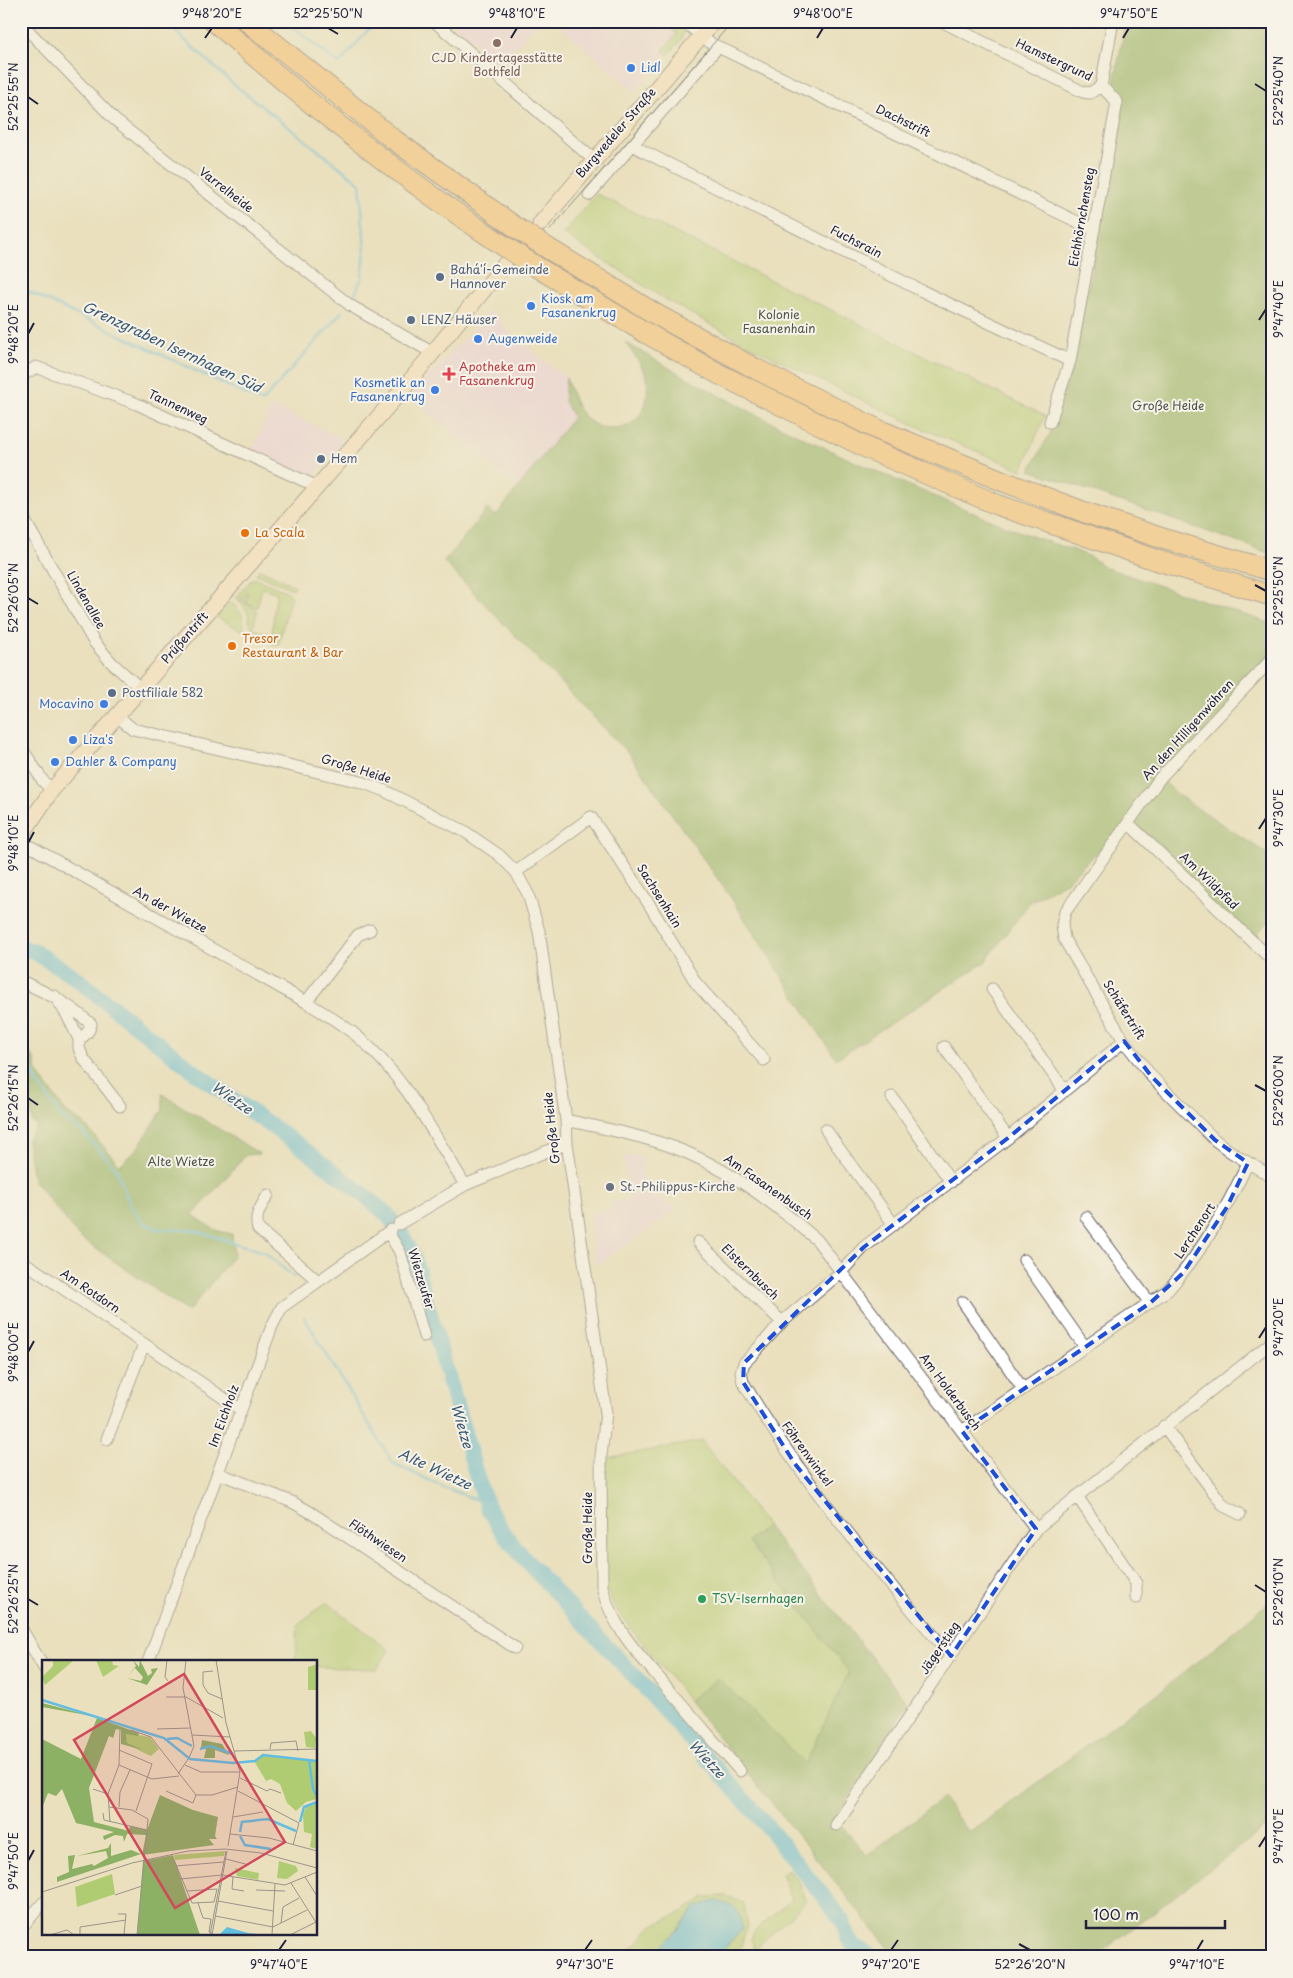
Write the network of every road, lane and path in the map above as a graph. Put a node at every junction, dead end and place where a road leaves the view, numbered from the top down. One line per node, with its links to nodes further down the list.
1 (214, 21): 17 (highway)
2 (247, 21): 24 (highway, bridge)
3 (434, 21): 13 (street)
4 (684, 21): 9 (street, Dachstrift)
5 (714, 21): 9 (main road, Burgwedeler Straße)
6 (941, 21): 11 (street, Hamstergrund)
7 (1113, 21): 11 (street)
8 (21, 23): 18 (street, Varrelheide)
9 (701, 36): 10 (street, Dachstrift); 13 (main road, Burgwedeler Straße)
10 (718, 47): 12 (street, Burgwedeler Straße); 16 (street, Dachstrift)
11 (1101, 86): 16 (street, Eichhörnchensteg)
12 (633, 144): 14 (street, Burgwedeler Straße); 19 (street, Fuchsrain)
13 (594, 160): 15 (main road, Burgwedeler Straße)
14 (589, 195)
15 (540, 224)
16 (1094, 230): 19 (street, Eichhörnchensteg)
17 (504, 255): 18 (main road); 25 (highway, bridge)
18 (433, 353): 22 (main road, Prüßentrift)
19 (1070, 361): 21 (street, Eichhörnchensteg)
20 (25, 374): 22 (street, Tannenweg)
21 (1050, 422)
22 (316, 488): 27 (main road, Prüßentrift)
23 (21, 514): 27 (street, Lindenallee)
24 (1272, 571)
25 (1272, 596)
26 (1272, 659): 31 (street, An den Hilligenwöhren)
27 (141, 689): 28 (main road, Prüßentrift)
28 (117, 716): 30 (main road, Prüßentrift); 34 (street, Große Heide)
29 (21, 747): 30 (street)
30 (52, 790): 32 (main road, Prüßentrift)
31 (1128, 823): 36 (street, Am Wildpfad); 42 (street, Schäfertrift)
32 (21, 836)
33 (21, 841): 40 (street, An der Wietze)
34 (516, 872): 44 (street, Sachsenhain); 48 (street, Große Heide)
35 (370, 930): 40 (street)
36 (1272, 960)
37 (21, 981): 39 (street)
38 (992, 989): 45 (street)
39 (55, 996): 41 (street); 41 (street)
40 (306, 1002): 55 (street, An der Wietze)
41 (79, 1039): 47 (street)
42 (1124, 1040): 45 (street); 52 (street, Schäfertrift)
43 (944, 1047): 50 (street)
44 (764, 1060)
45 (1065, 1091): 50 (street)
46 (892, 1097): 54 (street)
47 (120, 1106)
48 (566, 1120): 51 (street, Große Heide); 63 (street, Am Fasanenbusch)
49 (826, 1130): 58 (street)
50 (1008, 1138): 54 (street)
51 (567, 1143): 55 (street, Im Eichholz); 87 (street, Große Heide)
52 (1248, 1163): 53 (street, Schäfertrift); 66 (street, Lerchenort)
53 (1272, 1177)
54 (951, 1182): 58 (street)
55 (465, 1185): 59 (street, Im Eichholz)
56 (268, 1195): 64 (street)
57 (1086, 1217): 66 (street)
58 (894, 1225): 63 (street)
59 (393, 1229): 64 (street, Im Eichholz); 68 (street, Wietzeufer)
60 (698, 1242): 67 (street, Elsternbusch)
61 (21, 1260): 70 (street, Am Rotdorn)
62 (1024, 1260): 71 (street)
63 (841, 1272): 67 (street, Föhrenwinkel); 75 (street, Am Holderbusch)
64 (318, 1281): 73 (street, Im Eichholz)
65 (963, 1302): 72 (street)
66 (1150, 1303): 71 (street, Lerchenort)
67 (782, 1322): 84 (street, Föhrenwinkel)
68 (424, 1336)
69 (1272, 1342): 74 (street, Jägerstieg)
70 (144, 1344): 73 (street, Am Rotdorn); 76 (street)
71 (1085, 1347): 72 (street, Lerchenort)
72 (1023, 1389): 75 (street, Lerchenort)
73 (241, 1410): 77 (street, Im Eichholz)
74 (1164, 1426): 78 (street, Jägerstieg); 79 (street)
75 (962, 1431): 80 (street, Am Holderbusch)
76 (107, 1439)
77 (218, 1473): 83 (street, Flöthwiesen); 85 (street, Im Eichholz)
78 (1077, 1496): 80 (street, Jägerstieg); 81 (street)
79 (1240, 1514)
80 (1036, 1529): 84 (street, Jägerstieg)
81 (1136, 1598)
82 (21, 1628): 86 (street)
83 (515, 1648)
84 (951, 1656): 88 (street, Jägerstieg)
85 (149, 1660)
86 (42, 1665)
87 (740, 1771)
88 (836, 1826)
89 (42, 1904): 90 (street)
90 (21, 1928)

